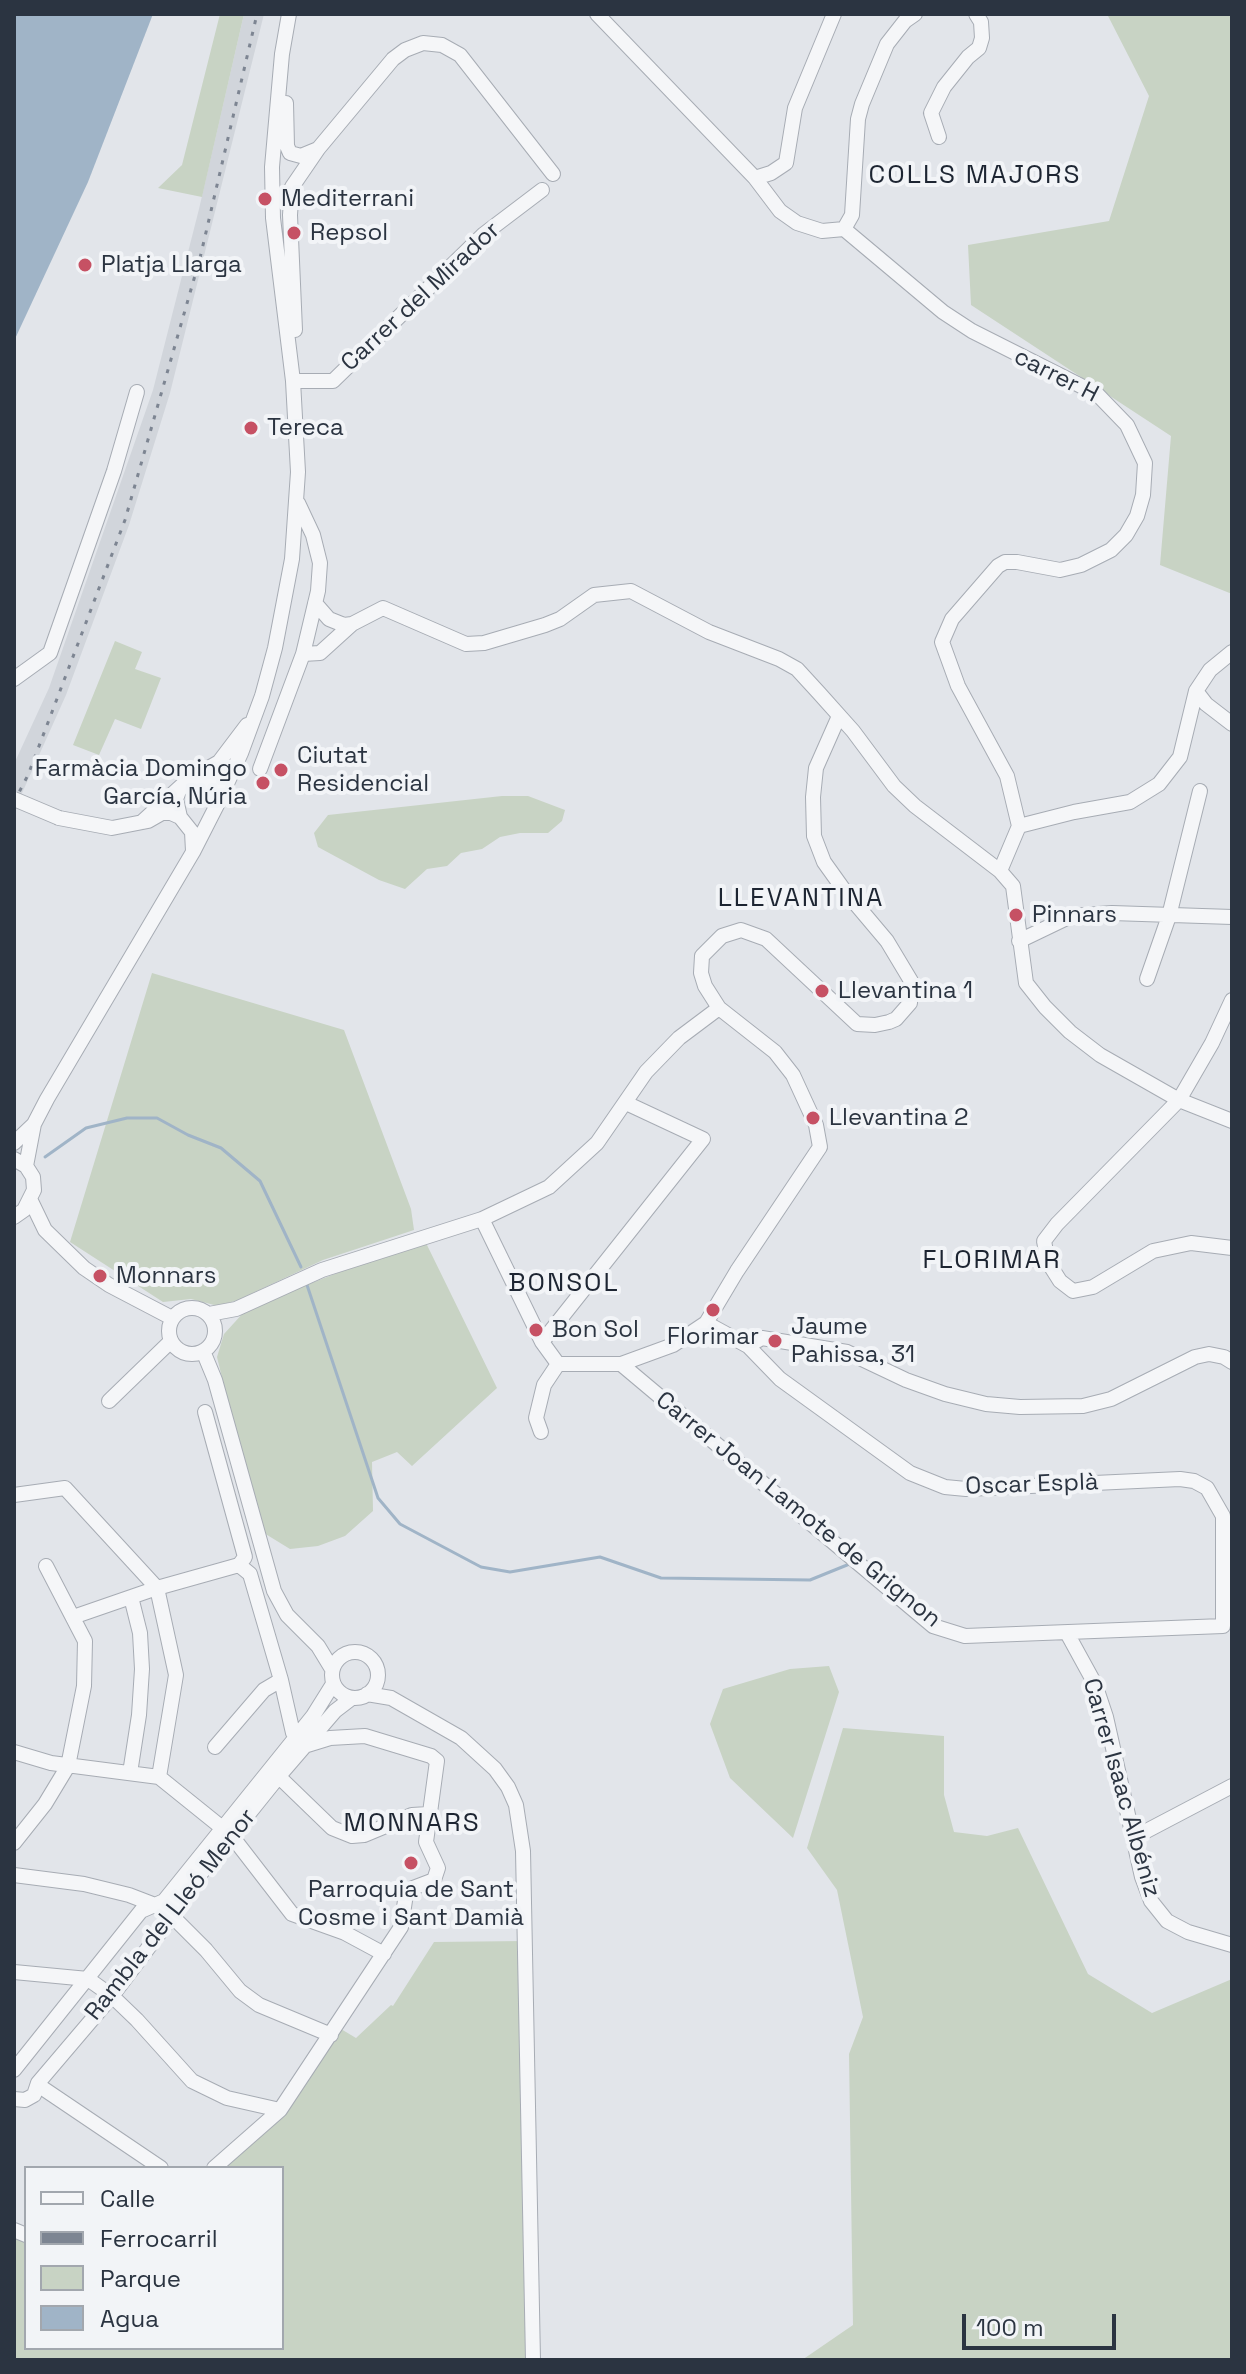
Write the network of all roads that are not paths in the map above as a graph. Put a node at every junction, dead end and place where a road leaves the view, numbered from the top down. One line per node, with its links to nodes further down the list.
1 (289, 14): 6 (street)
2 (597, 14): 10 (street)
3 (834, 14): 10 (street)
4 (915, 14): 12 (street)
5 (976, 14): 7 (street)
6 (282, 54): 8 (street); 13 (street)
7 (939, 137)
8 (318, 149): 9 (street); 13 (street)
9 (553, 174)
10 (755, 178): 12 (street)
11 (542, 190): 14 (street, Carrer del Mirador)
12 (844, 229): 36 (street, carrer H)
13 (290, 356): 14 (street)
14 (293, 381): 16 (street)
15 (137, 392): 24 (street)
16 (297, 499): 17 (street); 19 (street)
17 (294, 543): 18 (street); 18 (street)
18 (299, 556): 19 (street); 26 (street)
19 (320, 563): 20 (street)
20 (315, 603): 21 (street); 23 (street)
21 (352, 624): 23 (street); 27 (street)
22 (1232, 652): 25 (street)
23 (303, 654): 29 (street)
24 (14, 679)
25 (1196, 691): 28 (street); 36 (street)
26 (256, 711): 30 (street); 33 (street)
27 (839, 716): 38 (street); 44 (street)
28 (1232, 724)
29 (260, 769)
30 (189, 779): 33 (street); 34 (street); 35 (street)
31 (1200, 791): 39 (street)
32 (14, 799): 35 (street, bridge)
33 (219, 801): 37 (street)
34 (180, 817): 35 (street); 37 (street)
35 (142, 822)
36 (1019, 826): 38 (street)
37 (193, 852): 48 (street)
38 (1000, 871): 41 (street)
39 (1169, 916): 40 (street); 41 (street); 42 (street)
40 (1232, 917)
41 (1019, 941): 45 (street)
42 (1147, 979)
43 (1232, 1000): 45 (street)
44 (719, 1008): 46 (street); 59 (street)
45 (1179, 1100): 47 (street); 55 (street)
46 (626, 1103): 53 (street); 62 (street)
47 (1232, 1121)
48 (34, 1124): 49 (street); 50 (street)
49 (14, 1143)
50 (20, 1162): 51 (street)
51 (31, 1201): 52 (street); 54 (street)
52 (15, 1217): 54 (street)
53 (482, 1219): 56 (street); 62 (street)
54 (45, 1230): 58 (street)
55 (1232, 1248)
56 (236, 1309): 57 (street); 60 (street)
57 (209, 1314): 58 (street); 60 (street)
58 (172, 1318): 61 (street)
59 (706, 1323): 63 (street, Oscar Esplà); 67 (street)
60 (215, 1332): 64 (street)
61 (171, 1341): 64 (street); 68 (street)
62 (542, 1342): 66 (street)
63 (748, 1346): 65 (street); 77 (street, Oscar Esplà)
64 (203, 1351): 79 (street)
65 (1232, 1362)
66 (558, 1364): 67 (street); 70 (street)
67 (621, 1364): 78 (street, Carrer Joan Lamote de Grignon)
68 (109, 1401)
69 (205, 1412): 72 (street)
70 (541, 1432)
71 (14, 1495): 74 (street)
72 (239, 1565): 74 (street); 83 (street)
73 (46, 1566): 76 (street)
74 (157, 1588): 75 (street); 93 (street)
75 (131, 1597): 76 (street); 92 (street)
76 (73, 1617): 90 (street)
77 (1227, 1630): 78 (street, Carrer Joan Lamote de Grignon)
78 (1067, 1633): 97 (street, Carrer Isaac Albéniz)
79 (318, 1646): 80 (street); 81 (street)
80 (348, 1653): 81 (street); 82 (street)
81 (332, 1669): 84 (street)
82 (378, 1675): 85 (street); 86 (street)
83 (281, 1680): 87 (street); 88 (street)
84 (333, 1684): 85 (street); 87 (street, Rambla del Lleó Menor)
85 (360, 1696): 86 (street); 87 (street, Rambla del Lleó Menor)
86 (391, 1698): 114 (street)
87 (300, 1742): 91 (street, Rambla del Lleó Menor); 95 (street)
88 (215, 1747)
89 (14, 1752): 90 (street)
90 (68, 1766): 92 (street); 98 (street)
91 (274, 1772): 95 (street); 96 (street, Rambla del Lleó Menor)
92 (130, 1773): 93 (street)
93 (159, 1777): 96 (street)
94 (1232, 1786): 97 (street)
95 (428, 1814): 103 (street)
96 (227, 1832): 100 (street, Rambla del Lleó Menor); 101 (street, Rambla del Lleó Menor); 103 (street)
97 (1133, 1838): 102 (street, Carrer Isaac Albéniz)
98 (14, 1843)
99 (14, 1875): 100 (street)
100 (155, 1905): 101 (street); 105 (street, Rambla del Lleó Menor)
101 (169, 1913): 106 (street, Rambla del Lleó Menor); 107 (street)
102 (1232, 1945)
103 (384, 1954): 107 (street)
104 (14, 1972): 105 (street)
105 (88, 1979): 106 (street); 108 (street, Rambla del Lleó Menor)
106 (112, 1996): 109 (street, Rambla del Lleó Menor); 111 (street)
107 (331, 2035): 111 (street)
108 (14, 2070): 109 (street, Rambla del Lleó Menor)
109 (38, 2084): 110 (street, Rambla del Lleó Menor); 112 (street)
110 (14, 2099)
111 (280, 2110): 113 (street)
112 (158, 2166)
113 (216, 2166)
114 (533, 2360)

